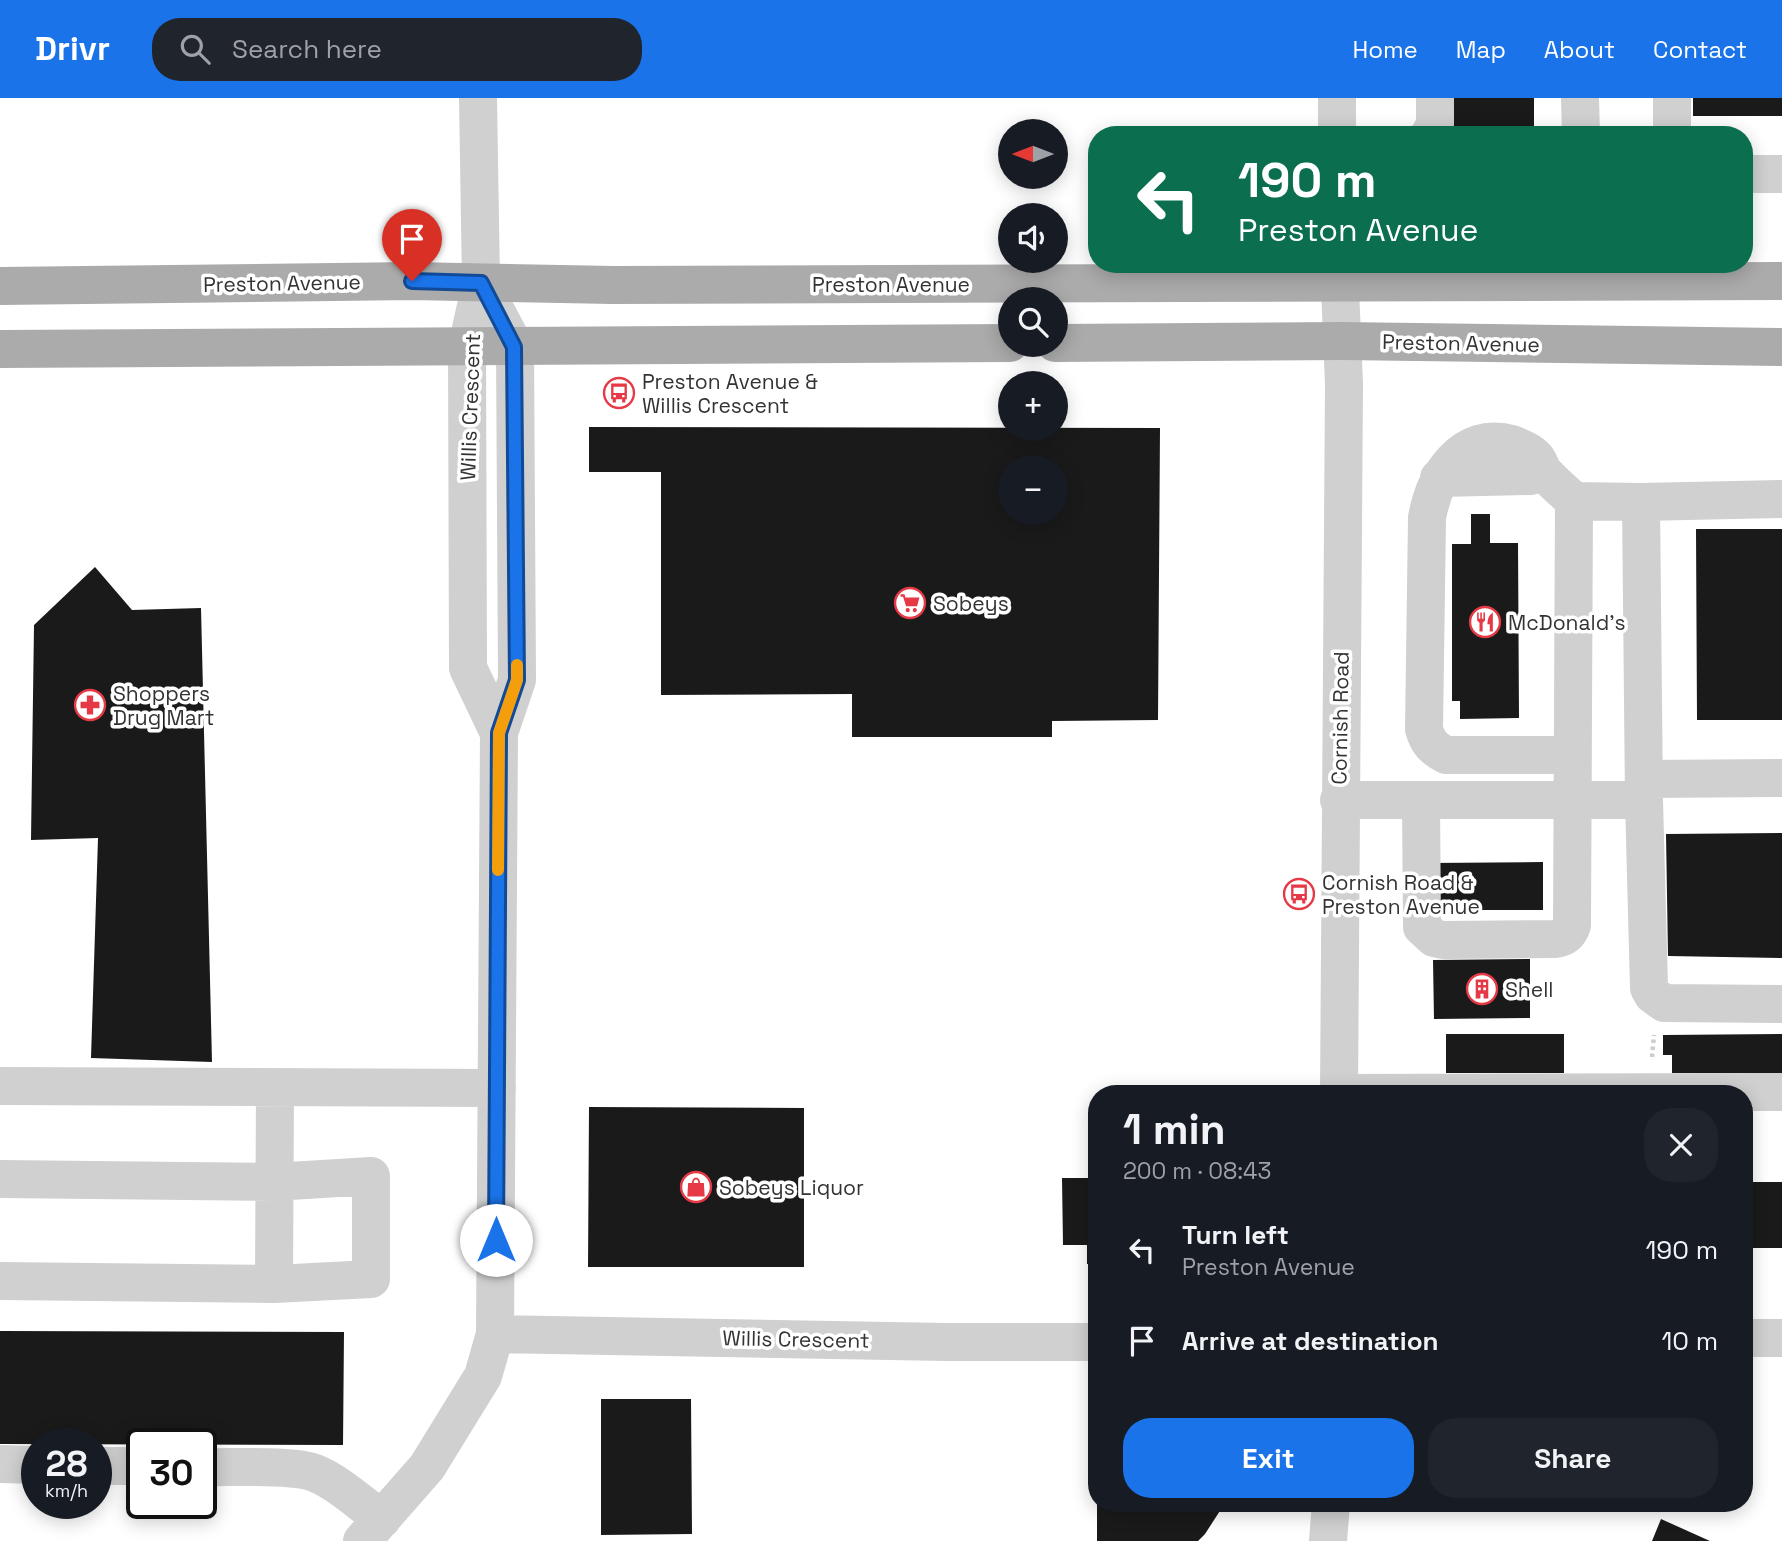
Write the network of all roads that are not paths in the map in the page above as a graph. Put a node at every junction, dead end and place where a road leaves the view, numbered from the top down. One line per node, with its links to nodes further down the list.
1 (478, 98): 17 (street)
2 (1337, 98): 7 (street)
3 (1418, 98): 8 (street)
4 (1435, 98): 9 (street)
5 (1580, 98): 10 (street)
6 (1672, 98): 11 (street)
7 (1337, 126)
8 (1418, 126)
9 (1434, 126)
10 (1581, 126)
11 (1672, 126)
12 (1753, 174): 13 (street)
13 (1782, 174)
14 (1339, 273): 15 (main road, Preston Avenue); 17 (main road, Preston Avenue); 19 (street, Cornish Road)
15 (1674, 273): 16 (main road, Preston Avenue)
16 (1782, 281)
17 (481, 283): 18 (main road, Preston Avenue); 22 (street, Willis Crescent); 23 (street, Willis Crescent)
18 (0, 286)
19 (1342, 341): 21 (main road, Preston Avenue); 24 (main road, Preston Avenue); 33 (street, Cornish Road)
20 (998, 343): 23 (main road)
21 (1068, 343)
22 (467, 347): 23 (main road); 25 (main road); 29 (street, Willis Crescent)
23 (514, 347): 29 (street, Willis Crescent)
24 (1782, 347)
25 (0, 349)
26 (1782, 499): 28 (street)
27 (1574, 501): 28 (street); 30 (street); 30 (street)
28 (1641, 502): 32 (street)
29 (499, 733): 40 (street, Willis Crescent)
30 (1573, 755): 35 (street)
31 (1782, 778): 32 (street)
32 (1644, 790): 35 (street); 36 (street)
33 (1339, 800): 34 (street); 37 (street, Cornish Road)
34 (1421, 801): 35 (street); 35 (street)
35 (1573, 801)
36 (1782, 1004)
37 (1339, 1085)
38 (0, 1086): 39 (street)
39 (275, 1088): 40 (street); 44 (street)
40 (497, 1088): 47 (street, Willis Crescent)
41 (1753, 1092): 42 (street)
42 (1782, 1092)
43 (0, 1179): 44 (street)
44 (274, 1182): 46 (street); 46 (street)
45 (0, 1281): 46 (street)
46 (274, 1284)
47 (495, 1334): 50 (street, Willis Crescent); 55 (street, Willis Crescent)
48 (1753, 1338): 49 (street)
49 (1782, 1338)
50 (1088, 1342)
51 (0, 1464): 52 (street)
52 (21, 1465)
53 (217, 1467): 55 (street)
54 (1330, 1512): 56 (street)
55 (372, 1530)
56 (1328, 1541)

